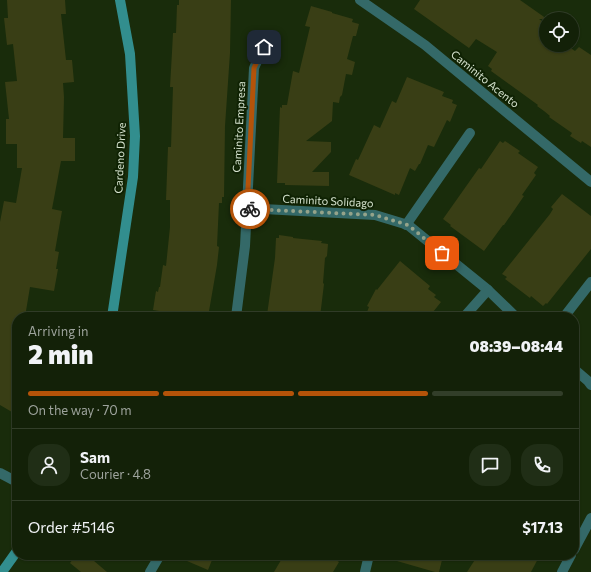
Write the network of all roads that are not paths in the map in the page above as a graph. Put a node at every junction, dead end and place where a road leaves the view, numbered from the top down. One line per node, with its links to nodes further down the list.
1 (120, 0): 10 (street, Cardeno Drive)
2 (360, 0): 5 (street, Caminito Acento)
3 (269, 36): 6 (street, Caminito Empresa)
4 (470, 133): 7 (street)
5 (591, 182)
6 (247, 208): 7 (street, Caminito Solidago); 11 (street, Caminito Empresa)
7 (406, 225): 9 (street, Caminito Solidago)
8 (591, 282): 14 (street)
9 (488, 290): 12 (street); 13 (street, Caminito Solidago)
10 (113, 312)
11 (237, 312)
12 (468, 312)
13 (511, 312)
14 (568, 312)
15 (579, 373): 16 (street)
16 (591, 385)
17 (0, 473): 18 (street)
18 (12, 479)
19 (591, 518): 20 (street)
20 (579, 541)
21 (12, 558): 25 (street)
22 (157, 560): 26 (street)
23 (368, 560): 27 (street)
24 (568, 560): 28 (street)
25 (2, 572)
26 (150, 572)
27 (365, 572)
28 (562, 572)

